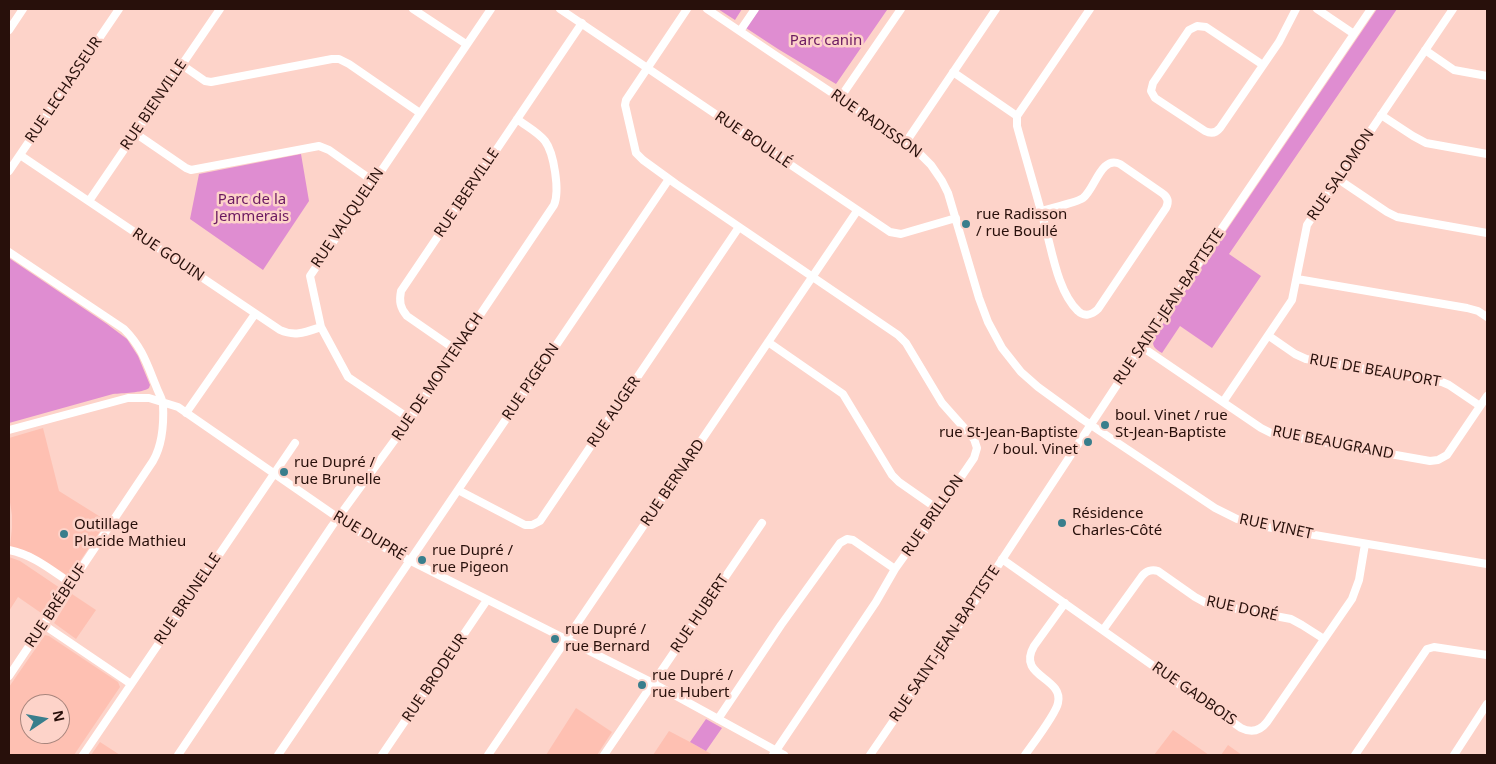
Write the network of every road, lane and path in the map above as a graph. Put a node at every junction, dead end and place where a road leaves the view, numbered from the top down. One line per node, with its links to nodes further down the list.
1 (23, 9): 18 (street)
2 (119, 9): 36 (street, RUE LECHASSEUR)
3 (220, 9): 23 (street, RUE BIENVILLE)
4 (413, 9): 21 (street)
5 (490, 9): 21 (street, RUE VAUQUELIN)
6 (560, 9): 17 (street, RUE BOULLÉ)
7 (687, 9): 25 (street)
8 (706, 9): 19 (street, RUE RADISSON)
9 (755, 9): 19 (street)
10 (901, 9): 28 (street)
11 (996, 9): 26 (street)
12 (1090, 9): 31 (street)
13 (1296, 9): 24 (street)
14 (1317, 9): 20 (street)
15 (1371, 9): 20 (street, RUE SAINT-JEAN-BAPTISTE)
16 (1454, 9): 22 (street, RUE SALOMON)
17 (582, 23): 25 (street, RUE BOULLÉ); 32 (street, RUE IBERVILLE)
18 (9, 30)
19 (740, 32): 28 (street, RUE RADISSON)
20 (1354, 34): 55 (street, RUE SAINT-JEAN-BAPTISTE)
21 (466, 44): 29 (street, RUE VAUQUELIN)
22 (1425, 50): 27 (street); 30 (street, RUE SALOMON)
23 (182, 65): 29 (street); 33 (street, RUE BIENVILLE)
24 (1263, 65): 24 (street)
25 (647, 68): 38 (street); 42 (street, RUE BOULLÉ)
26 (953, 72): 31 (street); 34 (street)
27 (1487, 76)
28 (840, 98): 34 (street, RUE RADISSON)
29 (420, 113): 40 (street, RUE VAUQUELIN)
30 (1381, 114): 35 (street); 39 (street, RUE SALOMON)
31 (1017, 116): 43 (street)
32 (517, 119): 56 (street, RUE DE MONTENACH); 56 (street, RUE IBERVILLE)
33 (135, 133): 40 (street); 41 (street, RUE BIENVILLE)
34 (906, 142): 44 (street, RUE RADISSON)
35 (1487, 154)
36 (20, 155): 37 (street, RUE LECHASSEUR); 41 (street, RUE GOUIN)
37 (9, 171)
38 (669, 179): 45 (street, RUE BRILLON); 67 (street, RUE PIGEON)
39 (1338, 179): 46 (street); 49 (street, RUE SALOMON)
40 (373, 181): 52 (street, RUE VAUQUELIN)
41 (89, 201): 50 (street, RUE GOUIN)
42 (857, 211): 44 (street, RUE BOULLÉ); 48 (street, RUE BERNARD)
43 (1041, 211): 43 (street)
44 (956, 218): 63 (street, RUE RADISSON)
45 (739, 227): 48 (street, RUE BRILLON); 67 (street, RUE AUGER)
46 (1487, 233)
47 (9, 252): 59 (street)
48 (812, 276): 54 (street, RUE BERNARD); 68 (street, RUE BRILLON)
49 (1297, 279): 51 (street); 53 (street, RUE SALOMON)
50 (255, 314): 52 (street, RUE GOUIN); 61 (street)
51 (1487, 317)
52 (321, 327): 62 (street, RUE VAUQUELIN)
53 (1269, 336): 58 (street, RUE SALOMON); 60 (street, RUE DE BEAUPORT)
54 (768, 342): 68 (street); 82 (street, RUE BERNARD)
55 (1142, 347): 58 (street, RUE BEAUGRAND); 63 (street, RUE SAINT-JEAN-BAPTISTE)
56 (456, 350): 62 (street, RUE DE MONTENACH)
57 (1487, 396): 60 (street, RUE BEAUGRAND)
58 (1223, 402): 60 (street, RUE BEAUGRAND)
59 (163, 403): 61 (street, RUE DUPRÉ); 64 (street, RUE DUPRÉ); 77 (street, RUE BRÉBEUF)
60 (1480, 406)
61 (186, 413): 66 (street, RUE DUPRÉ)
62 (410, 419): 69 (street, RUE DE MONTENACH)
63 (1091, 425): 71 (street, RUE VINET); 73 (street, RUE SAINT-JEAN-BAPTISTE)
64 (9, 430)
65 (295, 443): 66 (street, RUE BRUNELLE)
66 (274, 473): 69 (street, RUE DUPRÉ); 86 (street, RUE BRUNELLE)
67 (458, 490): 74 (street, RUE PIGEON)
68 (939, 510): 76 (street, RUE BRILLON)
69 (338, 518): 74 (street, RUE DUPRÉ); 93 (street, RUE DE MONTENACH)
70 (762, 522): 87 (street, RUE HUBERT)
71 (1365, 544): 75 (street, RUE VINET); 83 (street, RUE GADBOIS)
72 (9, 550): 77 (street)
73 (1002, 559): 79 (street, RUE GADBOIS); 99 (street, RUE SAINT-JEAN-BAPTISTE)
74 (410, 560): 78 (street, RUE DUPRÉ); 94 (street, RUE PIGEON)
75 (1487, 564)
76 (896, 569): 90 (street); 91 (street, RUE BRILLON)
77 (72, 584): 80 (street, RUE BRÉBEUF)
78 (487, 600): 82 (street, RUE DUPRÉ); 95 (street, RUE BRODEUR)
79 (1065, 603): 81 (street, RUE GADBOIS); 100 (street)
80 (44, 625): 85 (street, RUE BRÉBEUF); 86 (street)
81 (1103, 630): 83 (street, RUE DORÉ); 83 (street, RUE GADBOIS)
82 (567, 639): 87 (street, RUE DUPRÉ); 96 (street, RUE BERNARD)
83 (1324, 639)
84 (1487, 655): 101 (street)
85 (9, 676)
86 (131, 684): 92 (street, RUE BRUNELLE)
87 (653, 684): 90 (street, RUE DUPRÉ); 97 (street, RUE HUBERT)
88 (1487, 704): 89 (street)
89 (1484, 716): 102 (street)
90 (718, 719): 91 (street, RUE DUPRÉ)
91 (774, 753): 98 (street, RUE DUPRÉ)
92 (83, 755)
93 (178, 755)
94 (278, 755)
95 (382, 755)
96 (488, 755)
97 (604, 755)
98 (784, 755)
99 (870, 755)
100 (1025, 755)
101 (1355, 755)
102 (1454, 755)

